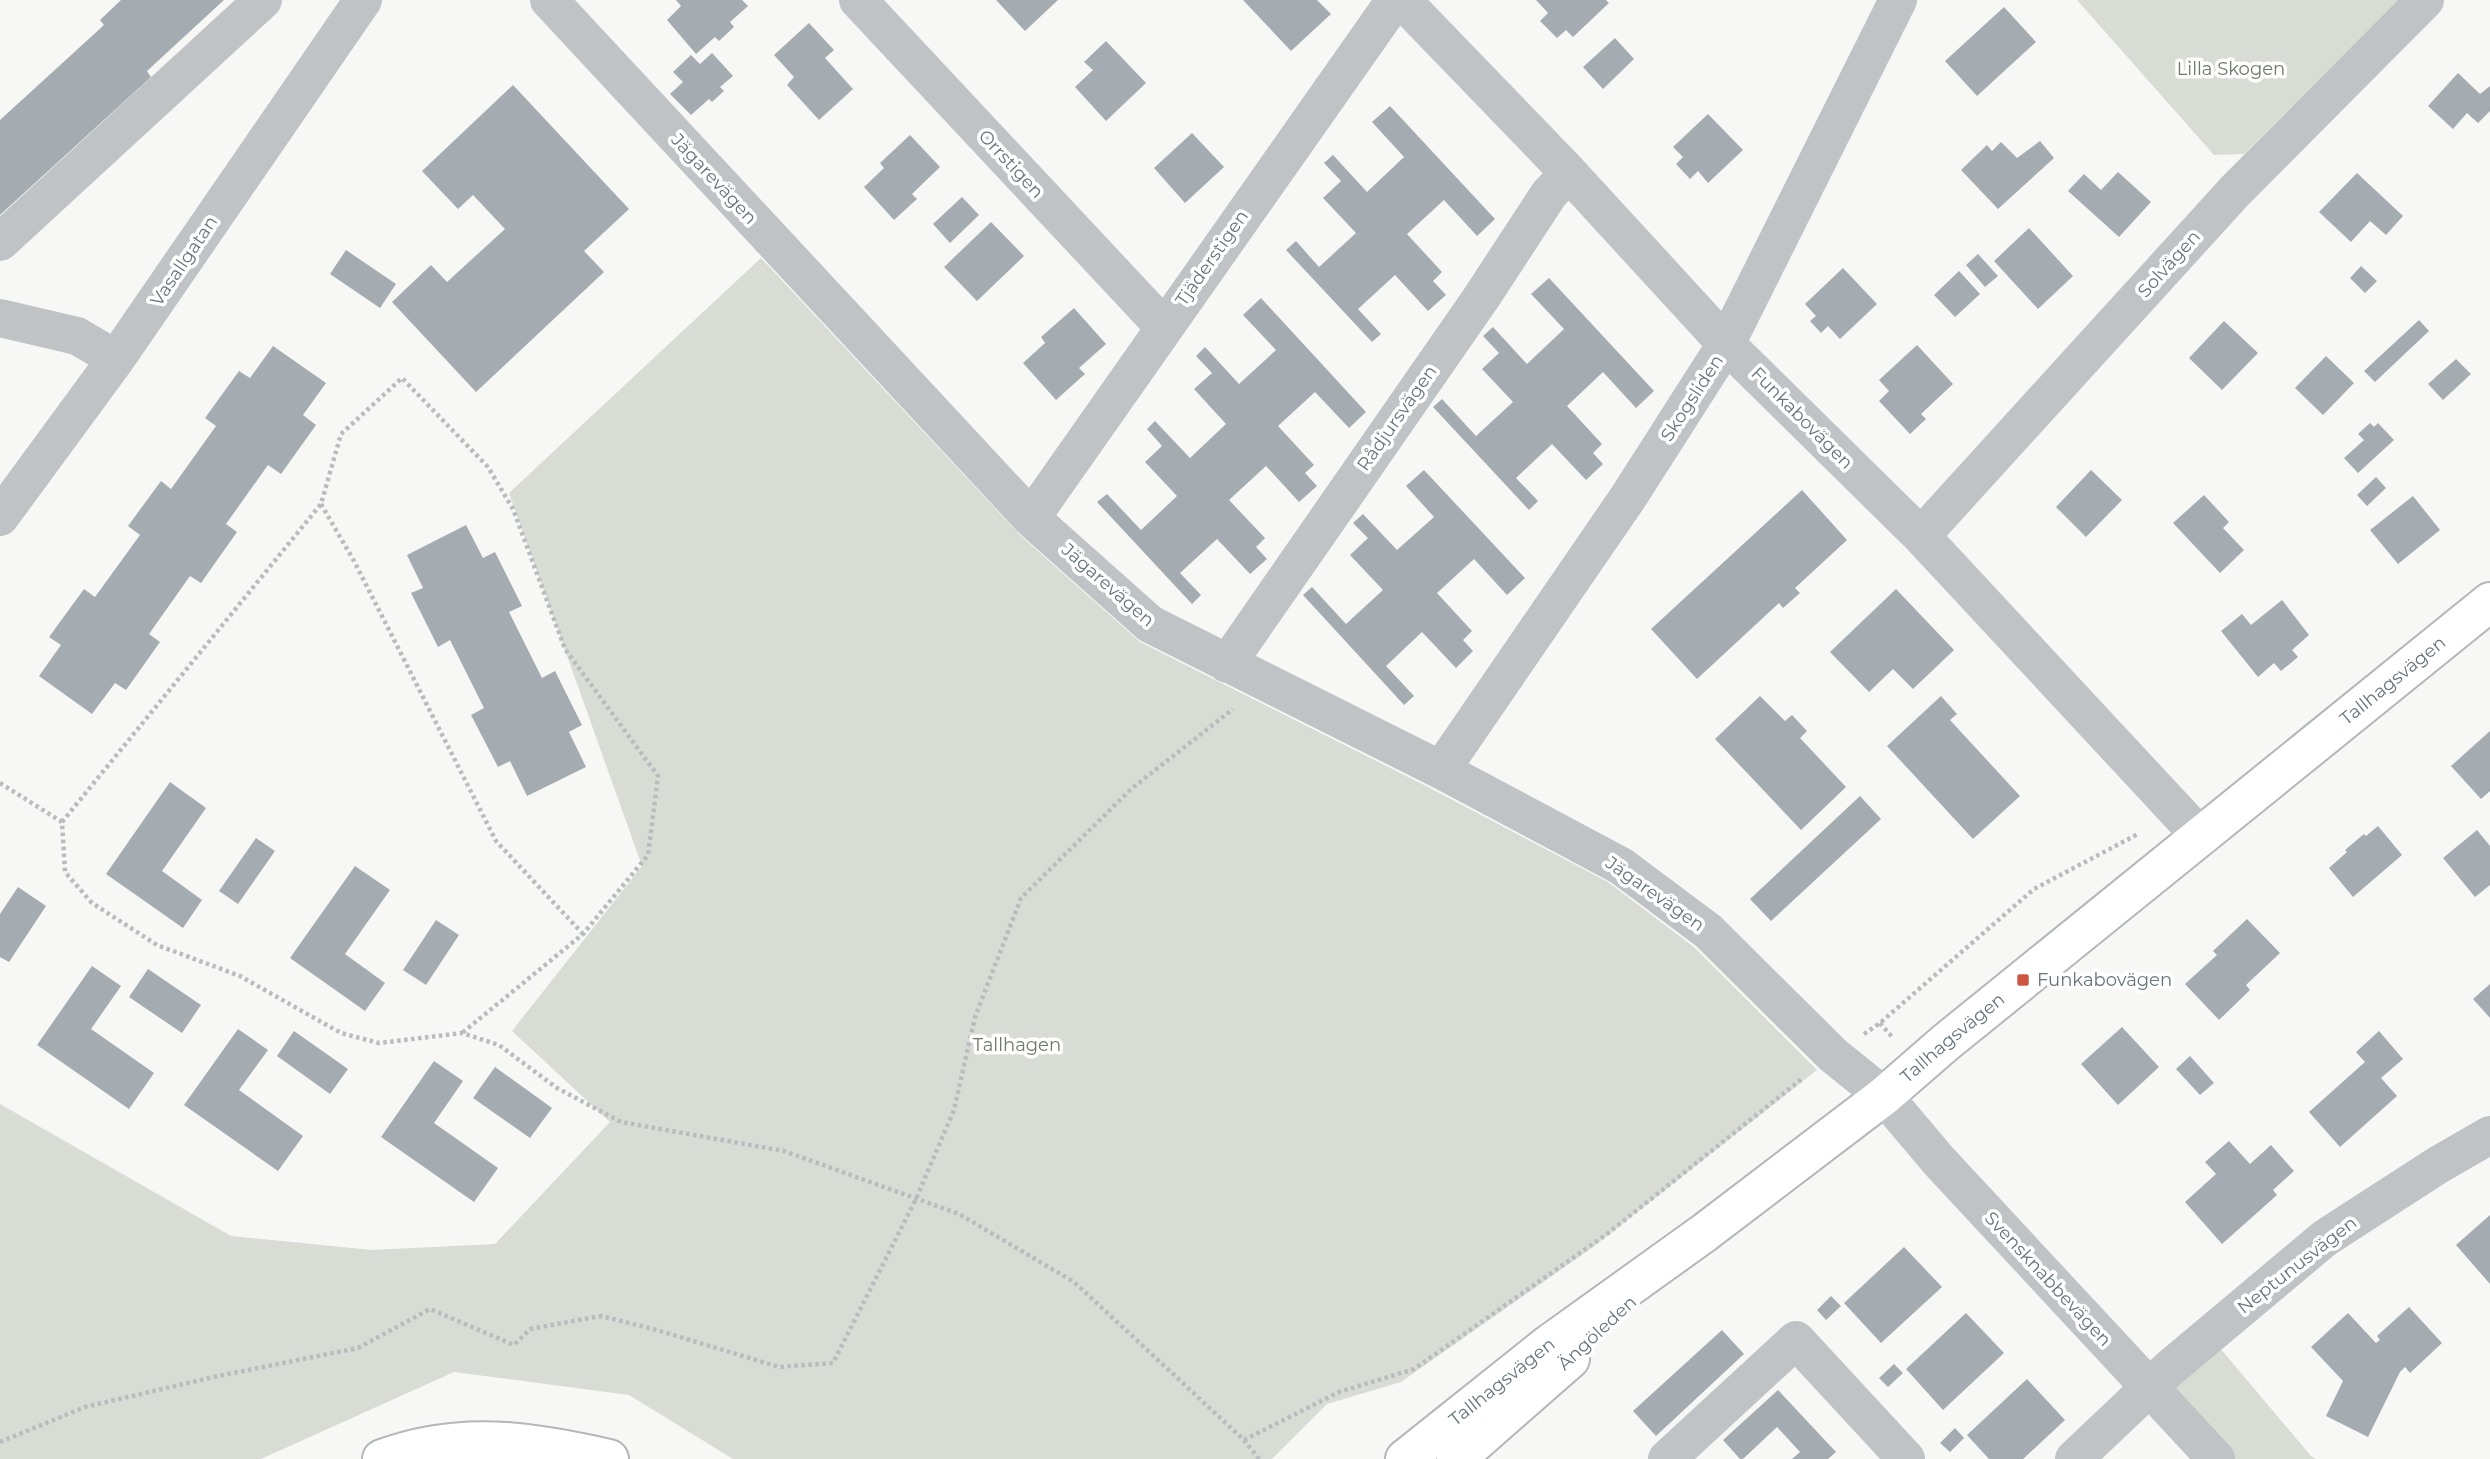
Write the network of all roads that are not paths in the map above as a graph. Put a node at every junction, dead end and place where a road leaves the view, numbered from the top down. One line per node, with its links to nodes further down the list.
1 (263, 0): 10 (street)
2 (549, 0): 16 (street, Jägarevägen)
3 (858, 0): 12 (street, Orrstigen)
4 (1395, 0): 12 (street, Tjäderstigen)
5 (1402, 0): 9 (street, Funkabovägen)
6 (1898, 0): 13 (street, Skogsliden)
7 (2425, 0): 17 (street, Solvägen)
8 (348, 5): 14 (street, Vasallgatan)
9 (1569, 173): 13 (street, Funkabovägen); 19 (street, Rådjursvägen)
10 (0, 242)
11 (0, 318): 14 (street)
12 (1164, 327): 16 (street, Tjäderstigen)
13 (1727, 344): 17 (street, Funkabovägen); 20 (street, Skogsliden)
14 (116, 359): 15 (street, Vasallgatan)
15 (0, 517)
16 (1031, 518): 19 (street, Jägarevägen)
17 (1922, 536): 21 (street, Funkabovägen)
18 (2490, 601): 21 (main road, Tallhagsvägen)
19 (1227, 664): 20 (street, Jägarevägen)
20 (1441, 770): 22 (street, Jägarevägen)
21 (2190, 825): 22 (main road, Tallhagsvägen)
22 (1884, 1096): 24 (main road, Tallhagsvägen); 25 (street, Svensknabbevägen)
23 (2490, 1135): 25 (street, Neptunusvägen)
24 (1704, 1233): 28 (main road, Tallhagsvägen); 29 (main road, Ängöleden)
25 (2150, 1387): 32 (street, Neptunusvägen); 33 (street, Svensknabbevägen)
26 (382, 1459): 27 (main road)
27 (609, 1459)
28 (1405, 1459)
29 (1456, 1459)
30 (1667, 1459): 31 (street)
31 (1906, 1459)
32 (2074, 1459)
33 (2216, 1459)

